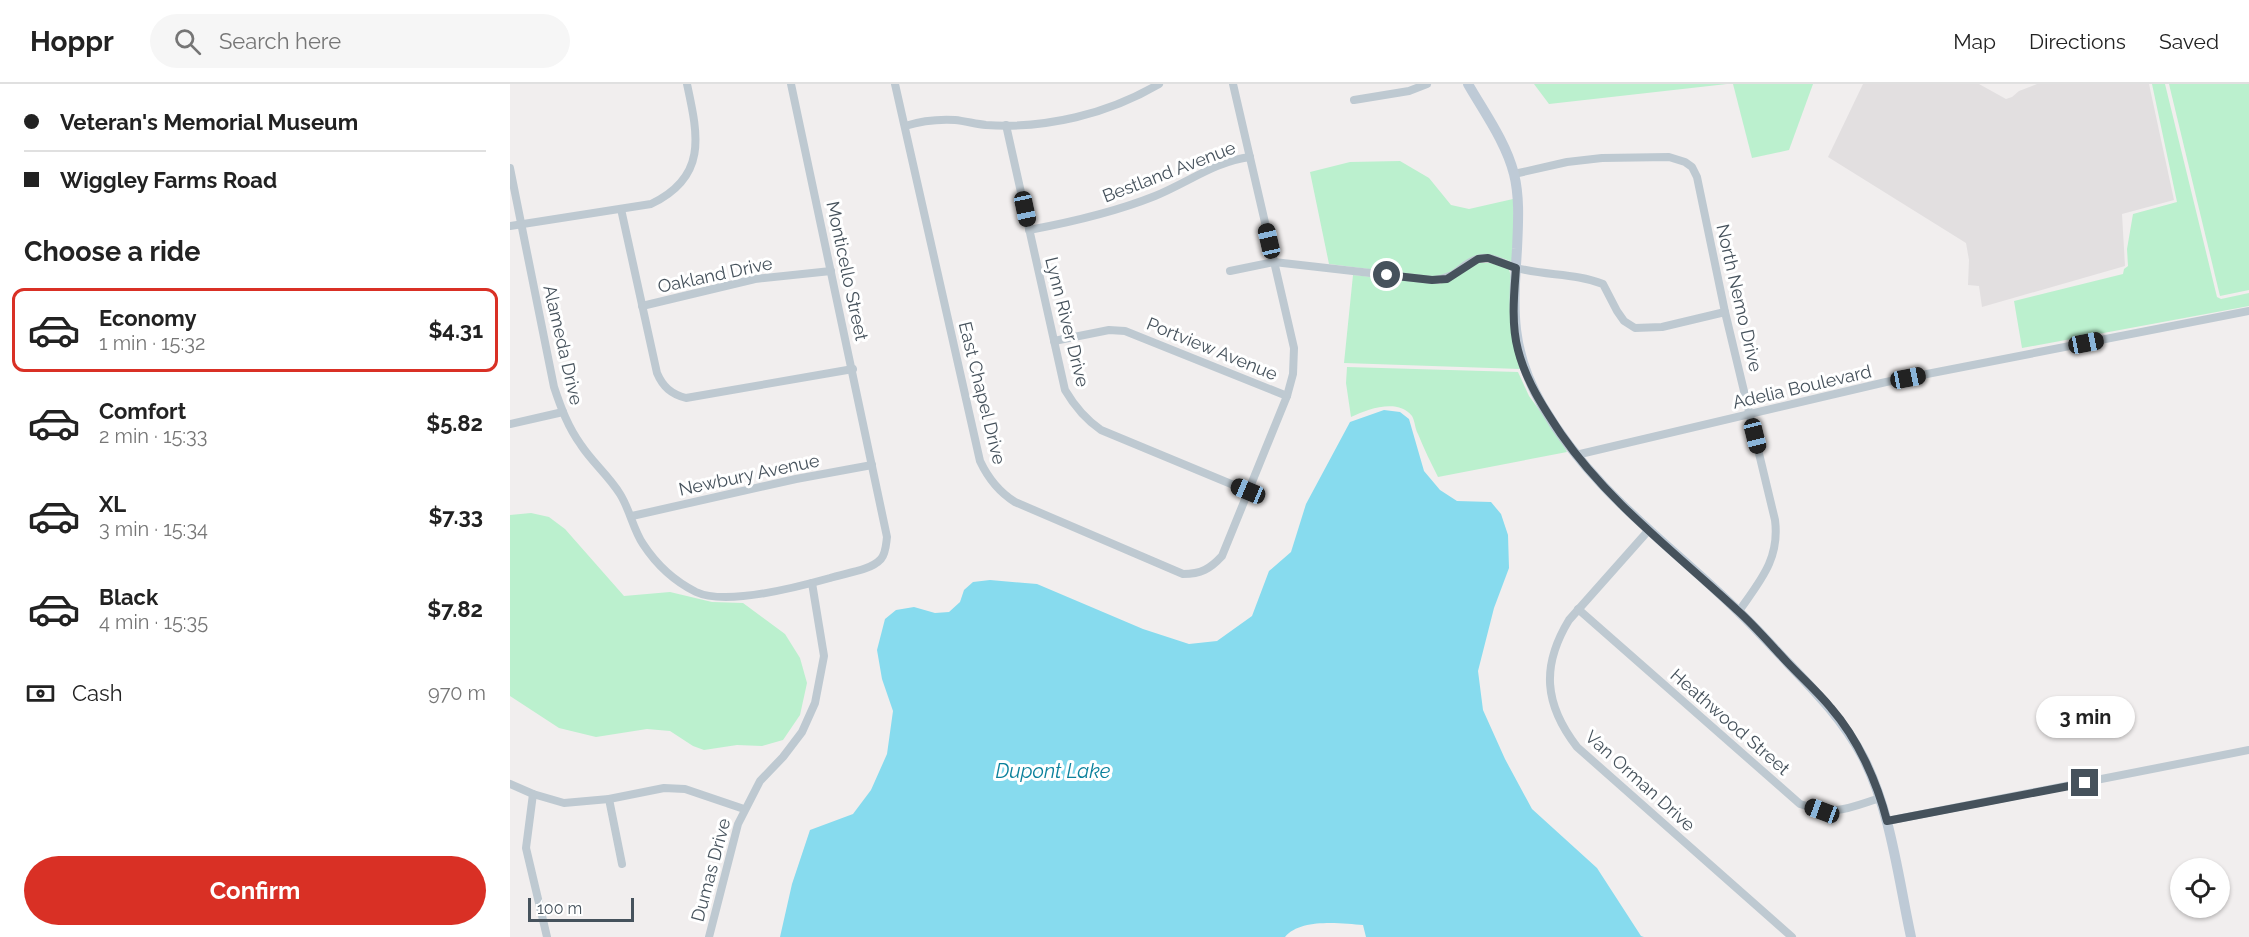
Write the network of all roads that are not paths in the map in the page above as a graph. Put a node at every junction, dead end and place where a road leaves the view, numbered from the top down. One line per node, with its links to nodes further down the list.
1 (687, 84): 14 (street)
2 (791, 84): 20 (street, Monticello Street)
3 (895, 84): 10 (street, East Chapel Drive)
4 (1159, 84): 9 (street)
5 (1233, 84): 11 (street)
6 (1427, 84): 8 (street)
7 (1468, 84): 13 (street)
8 (1354, 100)
9 (1006, 125): 10 (street); 17 (street, Lynn River Drive)
10 (904, 126): 33 (street, East Chapel Drive)
11 (1250, 158): 17 (street, Bestland Avenue); 18 (street)
12 (510, 168): 15 (street, Alameda Drive)
13 (1514, 174): 19 (street); 24 (street, North Nemo Drive)
14 (621, 209): 15 (street); 22 (street)
15 (522, 225): 16 (street); 28 (street, Alameda Drive)
16 (510, 226)
17 (1029, 230): 25 (street, Lynn River Drive)
18 (1274, 262): 19 (street); 21 (street); 27 (street)
19 (1516, 268): 24 (street); 31 (street)
20 (831, 271): 22 (street, Oakland Drive); 26 (street, Monticello Street)
21 (1230, 271)
22 (642, 306): 26 (street)
23 (2249, 311): 29 (street, Adelia Boulevard)
24 (1725, 312): 29 (street, North Nemo Drive)
25 (1054, 341): 27 (street, Portview Avenue); 33 (street, Lynn River Drive)
26 (853, 369): 32 (street, Monticello Street)
27 (1287, 396): 33 (street)
28 (563, 412): 30 (street); 34 (street, Alameda Drive)
29 (1750, 415): 31 (street, Adelia Boulevard); 38 (street, North Nemo Drive)
30 (510, 424)
31 (1576, 455): 35 (street)
32 (872, 465): 34 (street, Newbury Avenue); 36 (street, Alameda Drive)
33 (1248, 491)
34 (632, 516): 36 (street, Alameda Drive)
35 (1648, 531): 37 (street, Van Orman Drive); 38 (street)
36 (812, 583): 44 (street, Dumas Drive)
37 (1578, 609): 42 (street, Heathwood Street); 49 (street, Van Orman Drive)
38 (1739, 611): 42 (street)
39 (2249, 750): 45 (street)
40 (510, 784): 41 (street)
41 (533, 794): 43 (street); 47 (street)
42 (1880, 798): 45 (street)
43 (609, 799): 44 (street); 46 (street)
44 (744, 809): 48 (street, Dumas Drive)
45 (1887, 821): 50 (street)
46 (622, 864)
47 (547, 937)
48 (709, 937)
49 (1792, 937)
50 (1911, 937)

